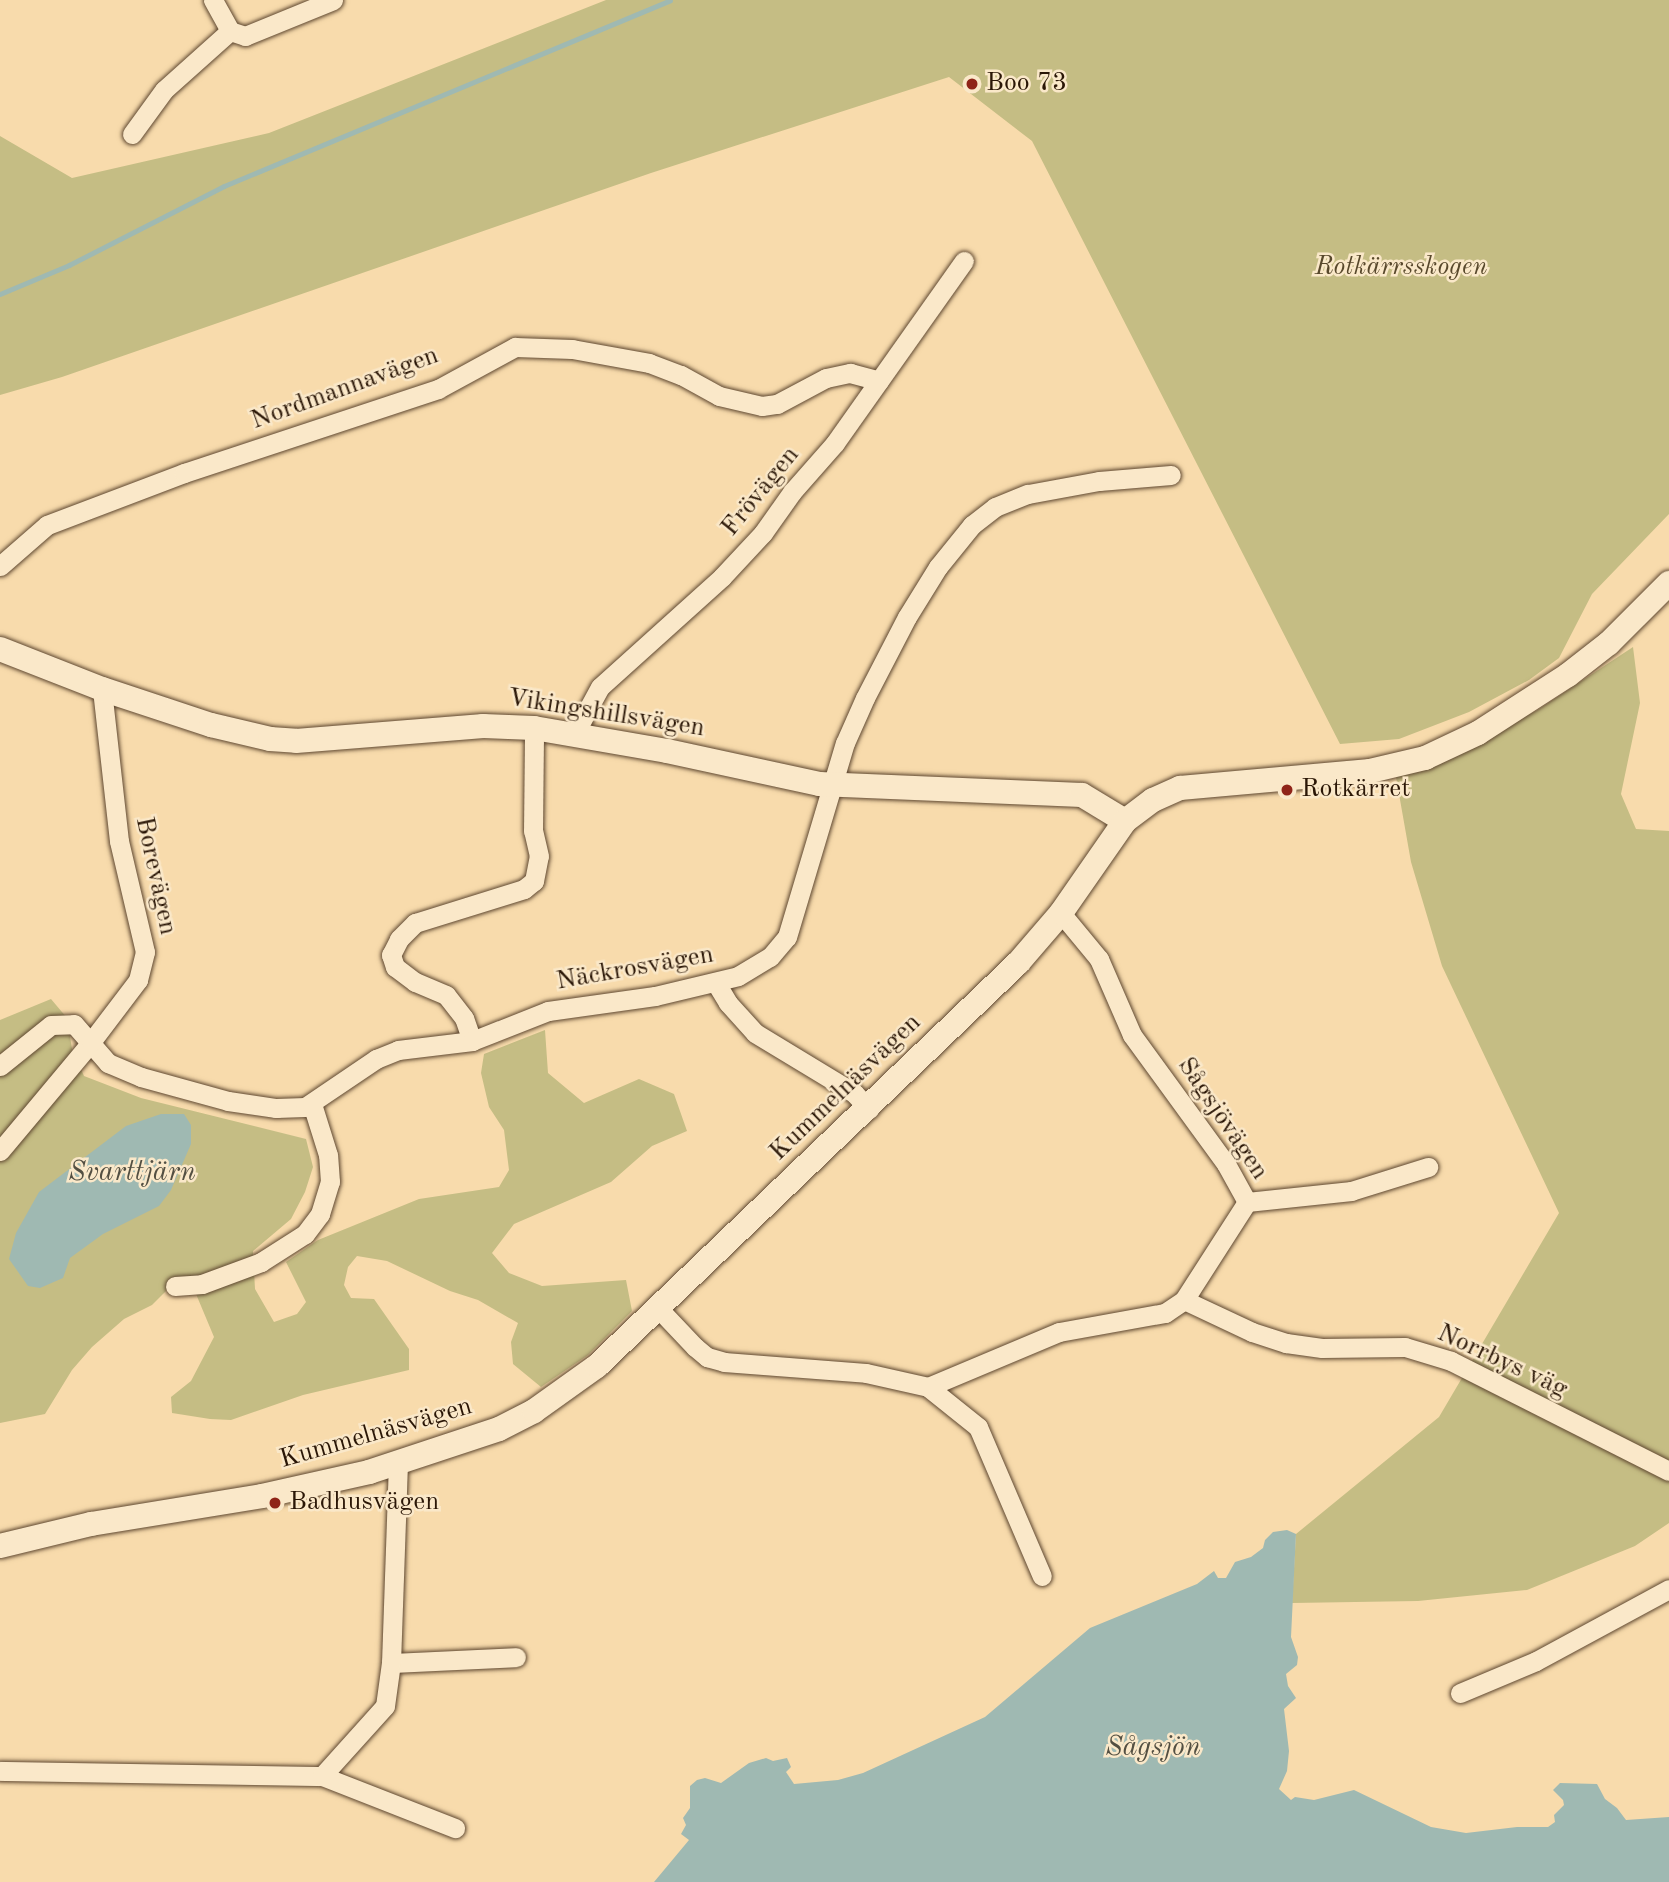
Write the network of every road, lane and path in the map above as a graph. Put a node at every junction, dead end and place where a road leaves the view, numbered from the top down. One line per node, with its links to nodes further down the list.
1 (213, 0): 3 (street)
2 (332, 0): 3 (street)
3 (230, 32): 4 (street)
4 (132, 134)
5 (964, 261): 6 (street, Frövägen)
6 (878, 381): 8 (street, Nordmannavägen); 13 (street, Frövägen)
7 (1171, 475): 14 (street, Näckrosvägen)
8 (0, 566)
9 (1669, 583): 15 (street, Kummelnäsvägen)
10 (0, 649): 11 (street, Vikingshillsvägen)
11 (102, 689): 12 (street, Vikingshillsvägen); 19 (street, Borevägen)
12 (534, 728): 13 (street, Vikingshillsvägen); 18 (street)
13 (575, 733): 14 (street, Vikingshillsvägen)
14 (832, 785): 15 (street, Vikingshillsvägen); 17 (street, Näckrosvägen)
15 (1125, 821): 16 (street, Kummelnäsvägen)
16 (1061, 913): 22 (street, Kummelnäsvägen); 25 (street, Sågsjövägen)
17 (716, 983): 18 (street, Näckrosvägen); 22 (street)
18 (472, 1041): 21 (street, Näckrosvägen)
19 (91, 1042): 20 (street, Näckrosvägen); 21 (street, Näckrosvägen); 23 (street, Borevägen)
20 (0, 1066)
21 (312, 1104): 26 (street)
22 (869, 1109): 28 (street, Kummelnäsvägen)
23 (0, 1151)
24 (1427, 1167): 25 (street)
25 (1247, 1202): 27 (street, Sågsjövägen)
26 (175, 1286)
27 (1184, 1300): 29 (street); 31 (street, Norrbys väg)
28 (658, 1308): 29 (street); 30 (street, Kummelnäsvägen)
29 (928, 1387): 33 (street)
30 (398, 1464): 32 (street, Kummelnäsvägen); 36 (street)
31 (1669, 1471)
32 (0, 1546)
33 (1042, 1576)
34 (1669, 1589): 37 (street)
35 (516, 1657): 36 (street)
36 (391, 1663): 39 (street)
37 (1460, 1693)
38 (0, 1771): 39 (street)
39 (322, 1776): 40 (street)
40 (455, 1828)

